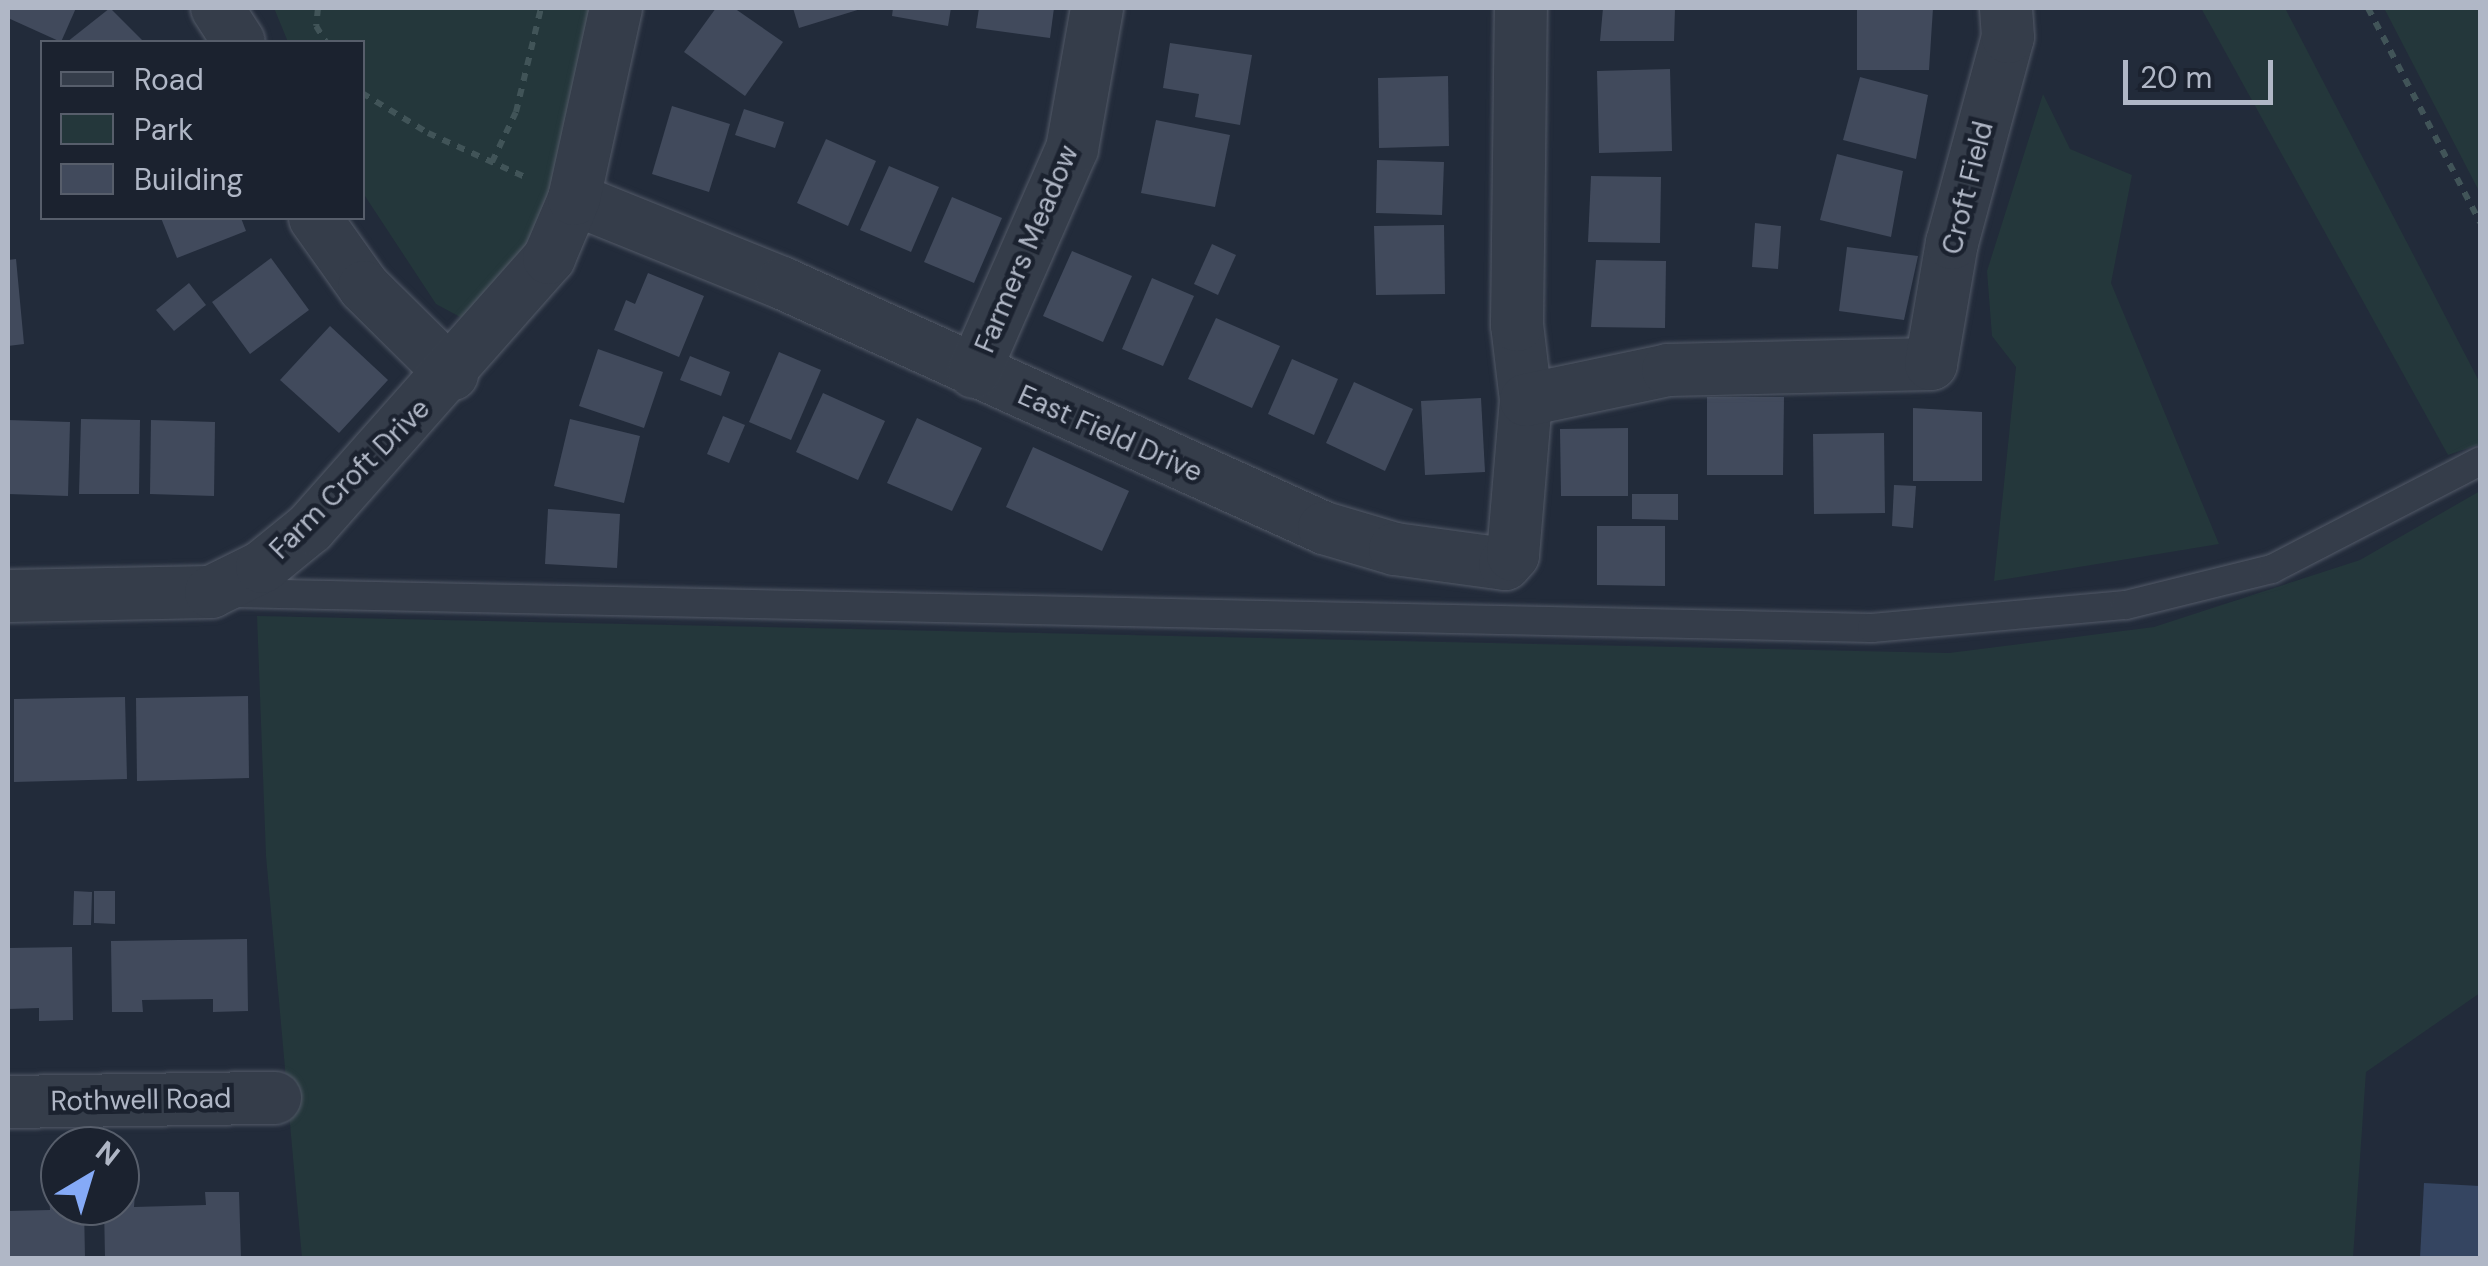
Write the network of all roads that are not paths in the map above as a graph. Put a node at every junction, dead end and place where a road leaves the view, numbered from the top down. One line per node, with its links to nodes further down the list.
1 (217, 8): 6 (street)
2 (616, 8): 7 (street, Farm Croft Drive)
3 (1097, 8): 9 (street, Farmers Meadow)
4 (1521, 8): 11 (street, East Field Drive)
5 (2006, 8): 11 (street, Croft Field)
6 (238, 40)
7 (574, 199): 9 (street, East Field Drive); 10 (street, Farm Croft Drive)
8 (316, 220): 10 (street, Farm Croft Drive)
9 (974, 372): 11 (street, East Field Drive)
10 (452, 374): 13 (street, Farm Croft Drive)
11 (1526, 400)
12 (2480, 461): 13 (lane)
13 (211, 592): 14 (street, Farm Croft Drive)
14 (8, 596)
15 (275, 1098): 16 (street, Rothwell Road)
16 (8, 1102)

